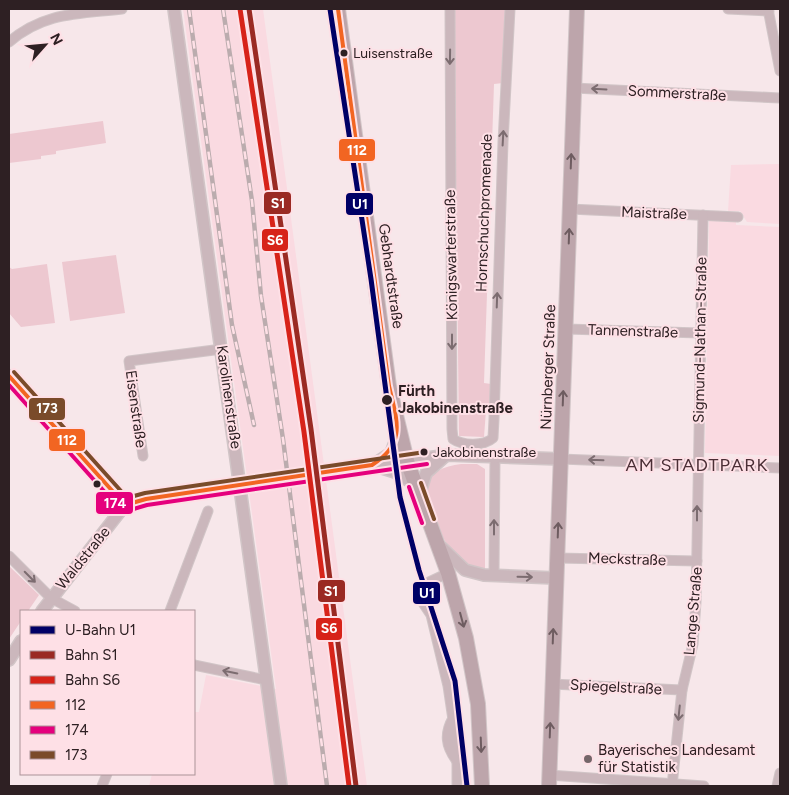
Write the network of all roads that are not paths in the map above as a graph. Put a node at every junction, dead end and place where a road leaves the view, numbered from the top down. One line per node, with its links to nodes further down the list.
1 (122, 9): 9 (street)
2 (174, 9): 18 (street, Karolinenstraße)
3 (338, 9): 21 (main road, Gebhardtstraße)
4 (450, 9): 20 (street, Königswarterstraße, one-way to 20)
5 (510, 9): 20 (street, Hornschuchpromenade, one-way to 5)
6 (577, 9): 11 (main road, Nürnberger Straße)
7 (728, 9): 8 (street)
8 (768, 10): 10 (street)
9 (9, 42)
10 (780, 71)
11 (574, 88): 12 (street, Sommerstraße, one-way to 11); 13 (main road, Nürnberger Straße, one-way to 11)
12 (780, 98)
13 (570, 210): 14 (street, Maistraße); 16 (main road, Nürnberger Straße, one-way to 13)
14 (703, 216): 15 (street, Maistraße); 17 (street, Sigmund-Nathan-Straße)
15 (738, 217)
16 (566, 329): 17 (street, Tannenstraße); 25 (main road, Nürnberger Straße, one-way to 16)
17 (700, 333): 28 (street, Sigmund-Nathan-Straße)
18 (222, 348): 23 (street, Eisenstraße); 32 (street, Karolinenstraße)
19 (9, 376): 34 (street)
20 (494, 419)
21 (398, 432): 26 (main road, Gebhardtstraße); 27 (street)
22 (448, 455): 24 (street); 26 (street); 33 (street)
23 (143, 456)
24 (495, 456): 25 (street); 42 (street, one-way to 24)
25 (561, 459): 28 (street, one-way to 25); 38 (main road, Nürnberger Straße, one-way to 25)
26 (407, 461): 27 (street); 33 (main road, Gebhardtstraße)
27 (372, 465): 30 (street); 33 (street)
28 (697, 465): 29 (street); 39 (street, Lange Straße, one-way to 28)
29 (780, 468)
30 (332, 472)
31 (257, 483): 32 (street)
32 (240, 484): 34 (street); 51 (street, Karolinenstraße)
33 (417, 491): 36 (main road, Gebhardtstraße)
34 (125, 505): 44 (street, Waldstraße)
35 (208, 510): 47 (street)
36 (436, 541): 40 (street); 41 (main road)
37 (9, 556): 44 (street, one-way to 44)
38 (557, 558): 39 (street, Meckstraße); 43 (main road, Nürnberger Straße)
39 (697, 561): 53 (street, Lange Straße)
40 (465, 570): 41 (street); 42 (street)
41 (448, 573): 58 (street); 59 (main road, one-way to 59)
42 (494, 575): 43 (street, one-way to 43)
43 (555, 578): 52 (main road, Nürnberger Straße, one-way to 43)
44 (51, 598): 45 (street, Waldstraße); 46 (street)
45 (43, 610)
46 (72, 610)
47 (170, 610)
48 (20, 642): 49 (street)
49 (10, 654)
50 (195, 666): 51 (street, one-way to 50)
51 (266, 680): 57 (street, Karolinenstraße)
52 (551, 684): 53 (street, Spiegelstraße); 55 (main road, Nürnberger Straße, one-way to 52)
53 (682, 690): 56 (street, Lange Straße, one-way to 56)
54 (780, 773): 61 (street)
55 (549, 781): 56 (street)
56 (672, 785): 60 (street)
57 (281, 786)
58 (457, 786)
59 (482, 786)
60 (704, 786)
61 (777, 786)

